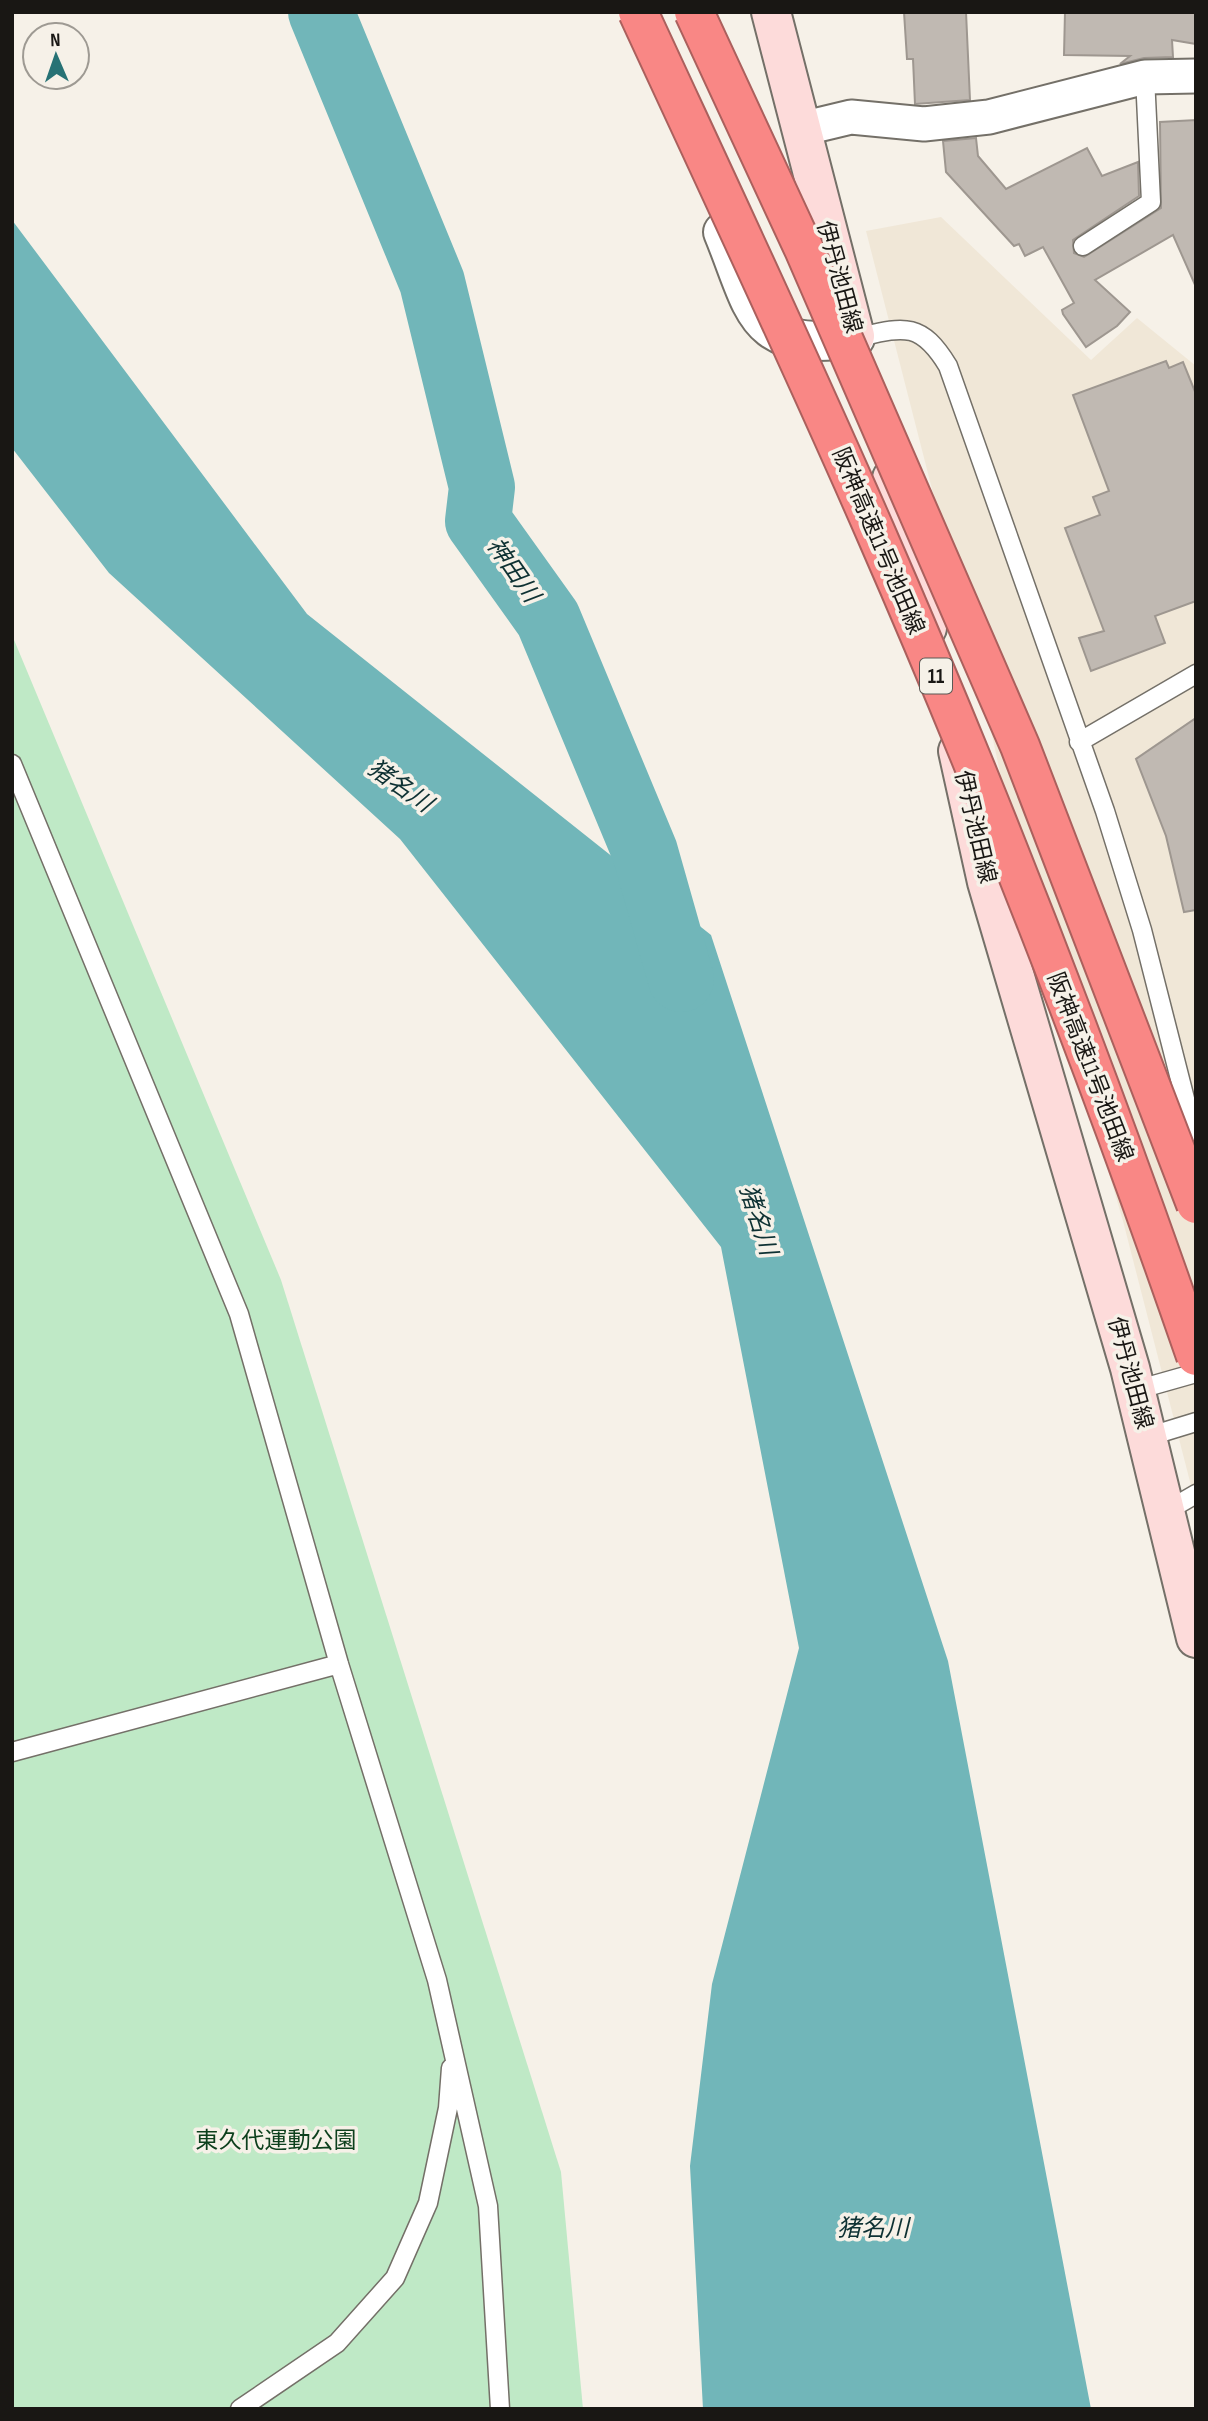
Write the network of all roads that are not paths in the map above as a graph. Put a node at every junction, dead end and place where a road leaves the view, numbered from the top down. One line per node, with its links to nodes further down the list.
1 (622, 12): 6 (street)
2 (632, 12): 6 (street)
3 (638, 12): 17 (highway, 阪神高速11号池田線 / 11, bridge)
4 (694, 12): 16 (highway, 阪神高速11号池田線 / 11, bridge)
5 (771, 12): 9 (main road, 伊丹池田線)
6 (644, 60): 11 (street)
7 (1196, 76): 8 (street)
8 (1146, 78): 9 (street); 10 (lane)
9 (801, 129): 11 (main road, 伊丹池田線)
10 (1083, 246)
11 (855, 338): 13 (lane); 19 (main road, 伊丹池田線)
12 (1196, 674): 13 (lane)
13 (1079, 742): 15 (lane)
14 (12, 764): 24 (lane)
15 (1196, 1142)
16 (1196, 1204)
17 (1196, 1356)
18 (1196, 1373): 19 (lane)
19 (1136, 1390): 21 (main road, 伊丹池田線)
20 (1196, 1422): 21 (lane)
21 (1147, 1437): 22 (main road, 伊丹池田線)
22 (1181, 1503): 23 (main road, 伊丹池田線)
23 (1196, 1638)
24 (339, 1664): 25 (lane); 26 (lane)
25 (12, 1752)
26 (453, 2049): 27 (lane); 28 (lane)
27 (240, 2409)
28 (500, 2409)

